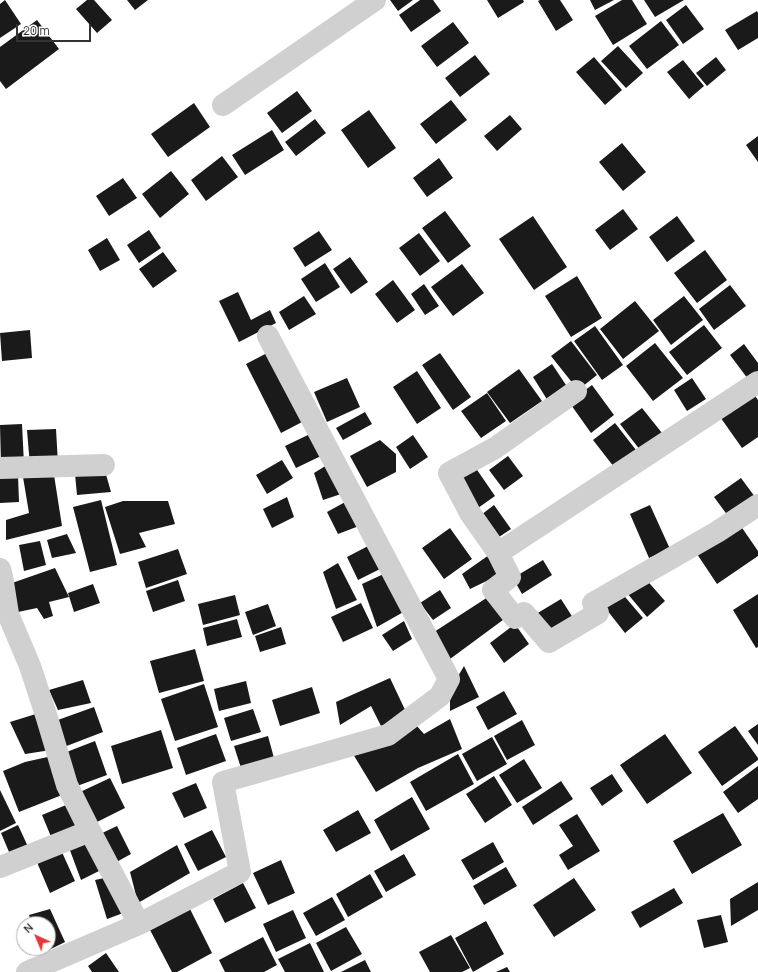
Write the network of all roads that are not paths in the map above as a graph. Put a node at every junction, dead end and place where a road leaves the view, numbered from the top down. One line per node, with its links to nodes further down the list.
1 (375, 0): 2 (street)
2 (223, 105)
3 (268, 336): 13 (street)
4 (758, 382): 9 (street)
5 (576, 391): 9 (street)
6 (104, 464): 7 (street)
7 (0, 468)
8 (756, 510): 9 (street)
9 (498, 553)
10 (0, 569): 11 (street)
11 (90, 831): 12 (street); 13 (street)
12 (0, 867)
13 (139, 924): 14 (street)
14 (27, 972)

